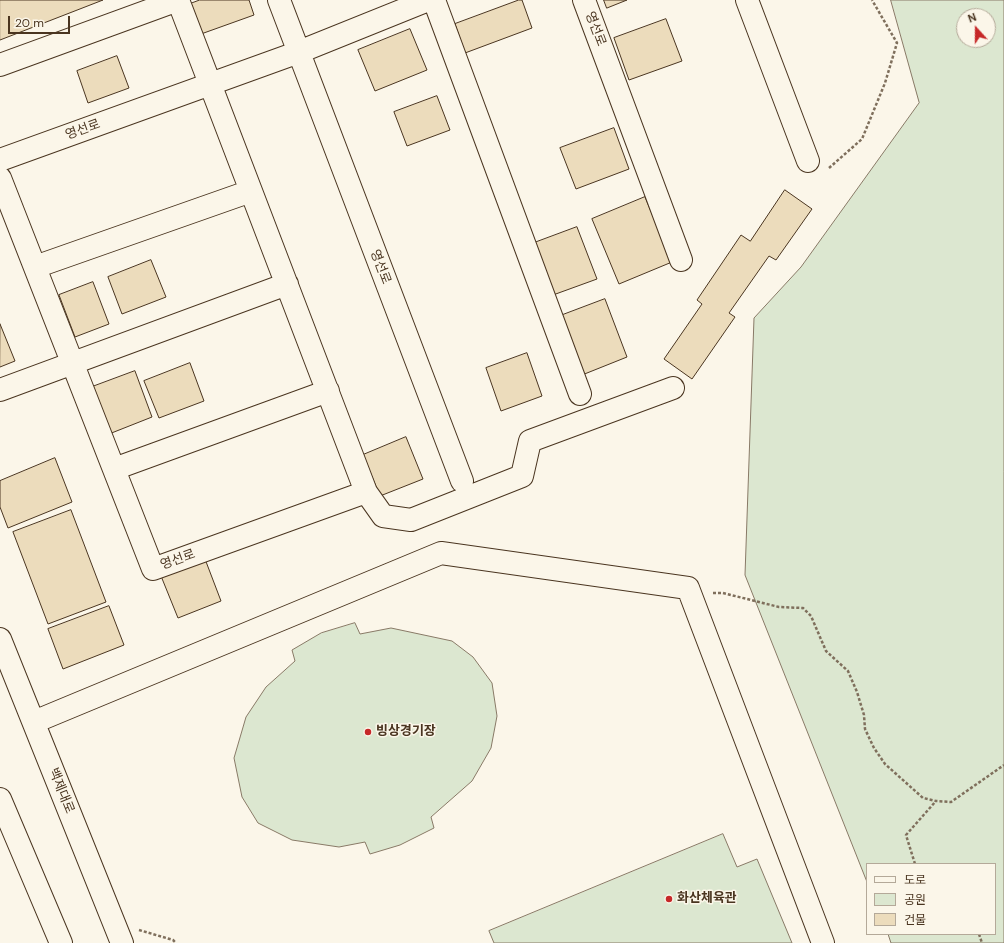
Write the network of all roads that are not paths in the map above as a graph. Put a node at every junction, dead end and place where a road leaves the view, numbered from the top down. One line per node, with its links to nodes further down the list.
1 (178, 0): 8 (street); 9 (street)
2 (279, 0): 7 (street, 영선로)
3 (428, 0): 7 (street, 영선로)
4 (434, 0): 21 (street)
5 (584, 0): 14 (street, 영선로)
6 (747, 0): 11 (street)
7 (299, 52): 9 (street, 영선로); 23 (street, 영선로)
8 (0, 64)
9 (210, 84): 10 (street, 영선로); 13 (street)
10 (0, 160)
11 (818, 165)
12 (0, 178): 15 (street, 영선로)
13 (251, 191): 15 (street); 16 (street)
14 (681, 260)
15 (35, 267): 17 (street, 영선로)
16 (287, 284): 17 (street); 20 (street)
17 (72, 362): 19 (street); 22 (street, 영선로)
18 (673, 388): 24 (street)
19 (0, 390)
20 (328, 391): 22 (street); 24 (street)
21 (580, 394)
22 (114, 469): 24 (street, 영선로)
23 (462, 481)
24 (366, 492)
25 (0, 639): 26 (street, 백제대로)
26 (34, 722): 29 (street, 백제대로); 31 (street)
27 (0, 798): 28 (street)
28 (8, 838): 30 (street)
29 (122, 942)
30 (61, 943)
31 (823, 943)

